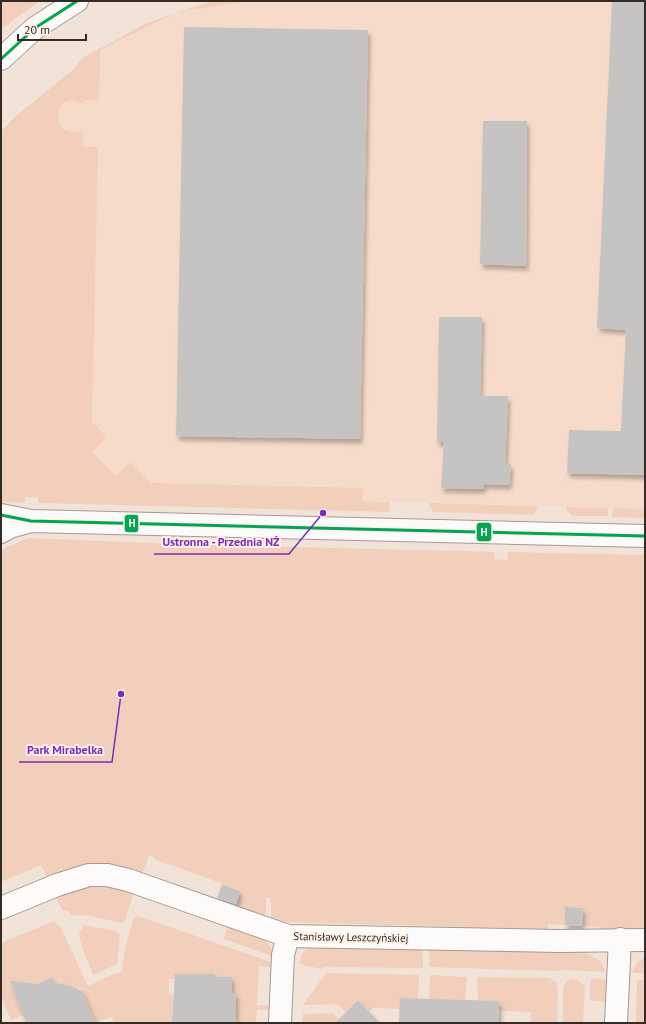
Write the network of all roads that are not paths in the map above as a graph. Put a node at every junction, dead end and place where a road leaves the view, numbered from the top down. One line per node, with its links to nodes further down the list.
1 (77, 1): 2 (street)
2 (1, 59)
3 (1, 515): 4 (street)
4 (31, 521): 5 (street); 6 (street)
5 (1, 532)
6 (645, 536)
7 (1, 908): 8 (street, Stanisławy Leszczyńskiej)
8 (288, 936): 9 (street, Stanisławy Leszczyńskiej); 11 (street)
9 (620, 939): 10 (street, Stanisławy Leszczyńskiej); 12 (street)
10 (645, 940)
11 (280, 1023)
12 (616, 1023)

